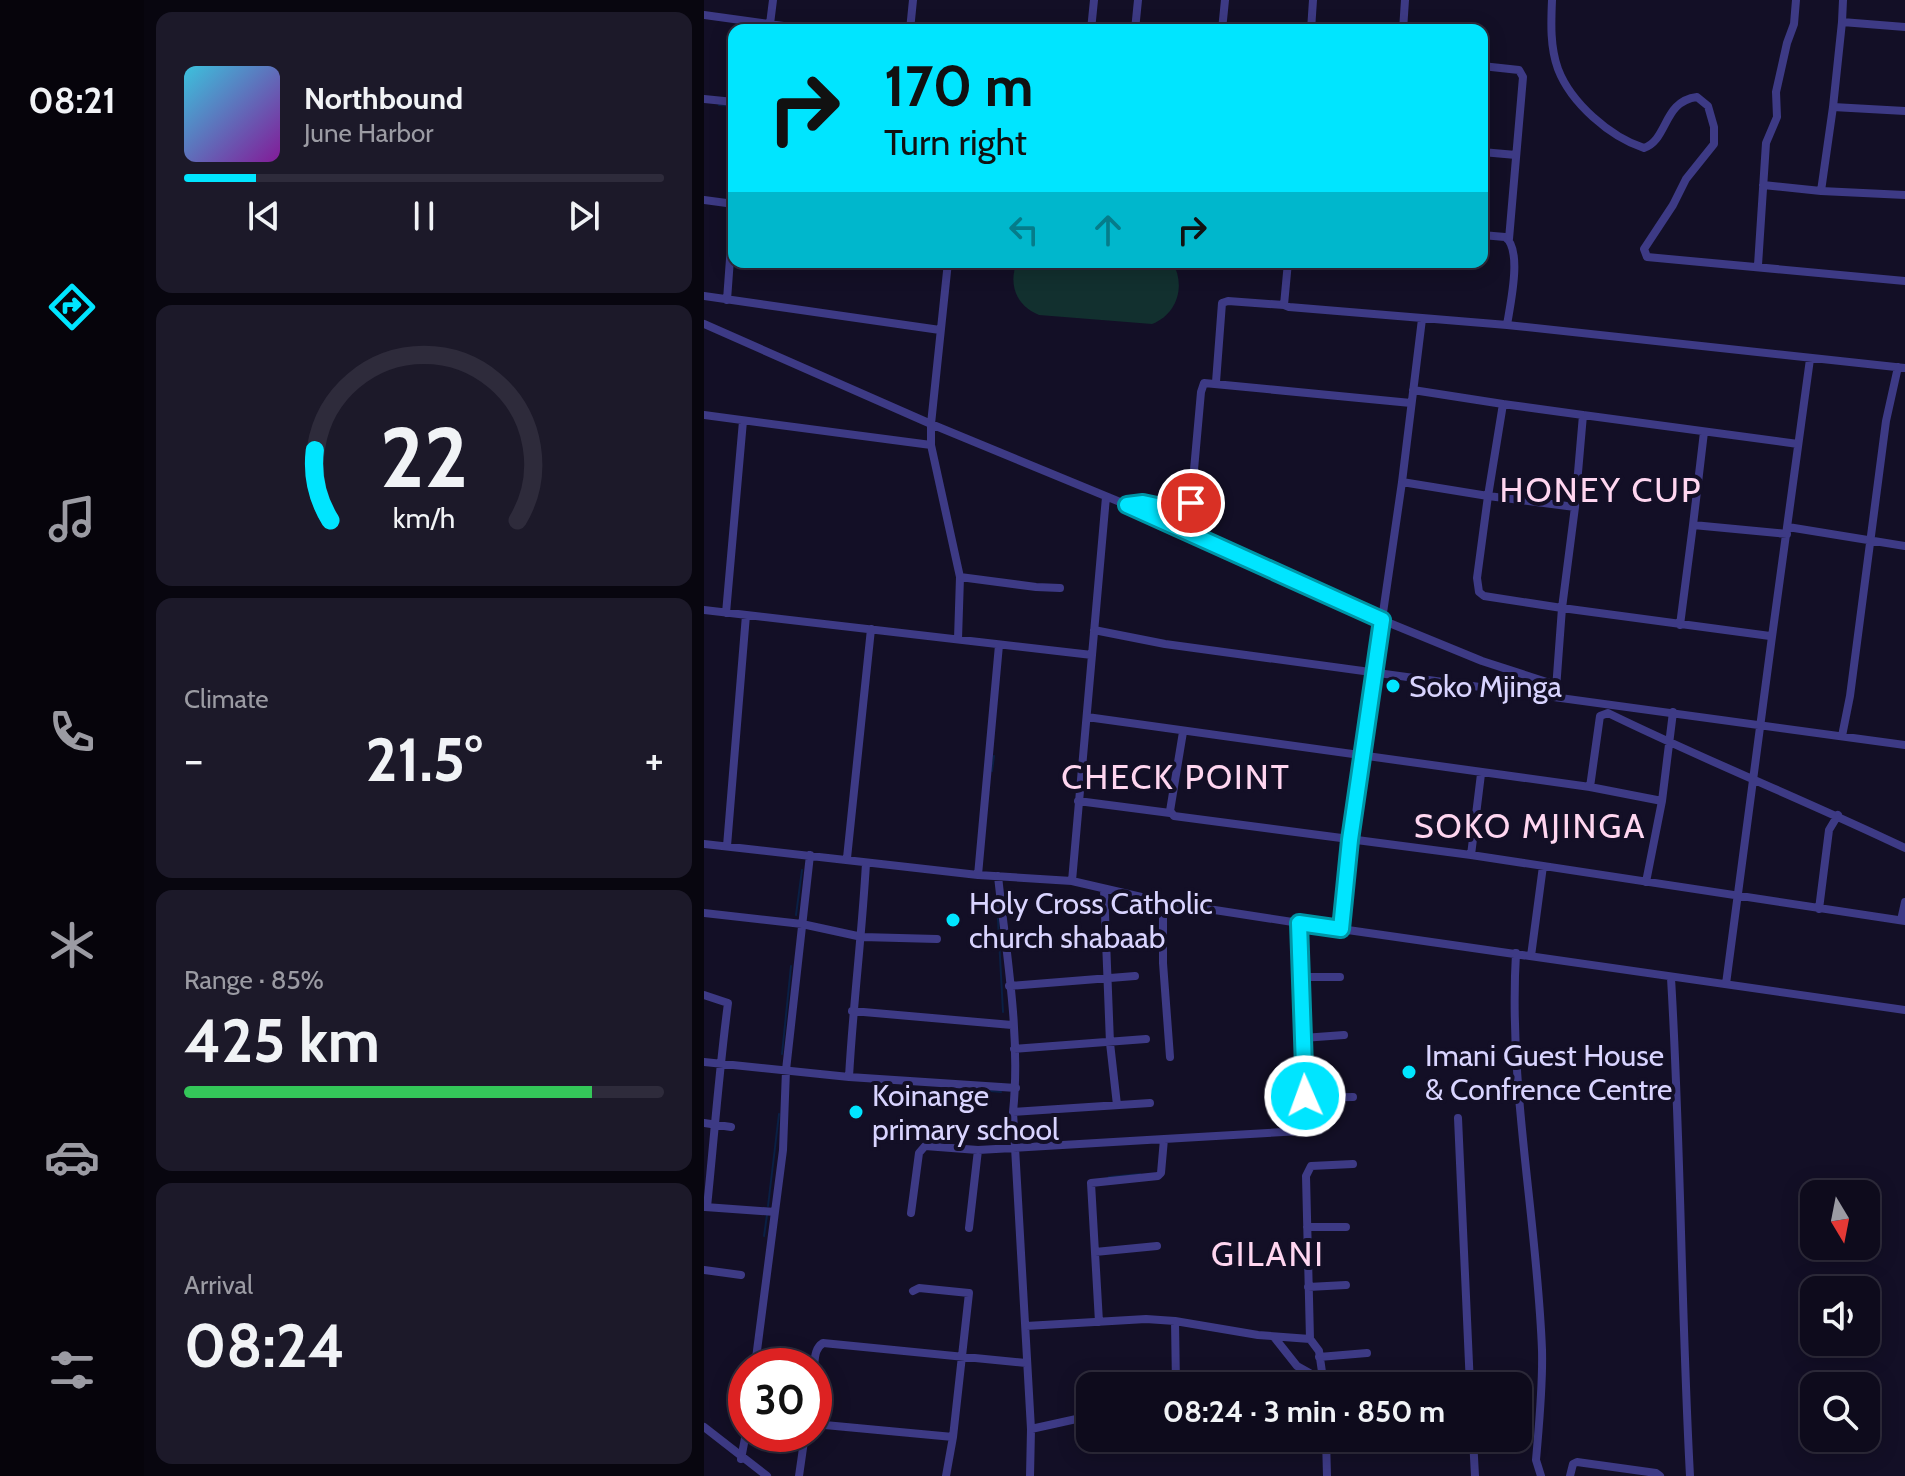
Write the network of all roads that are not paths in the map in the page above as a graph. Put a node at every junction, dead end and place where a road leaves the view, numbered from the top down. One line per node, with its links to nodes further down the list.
1 (773, 0): 13 (street)
2 (913, 0): 14 (street)
3 (1094, 0): 15 (street)
4 (1138, 0): 16 (street)
5 (1225, 0): 17 (street)
6 (1313, 0): 18 (street)
7 (1405, 0): 19 (street)
8 (1552, 0): 35 (street)
9 (1796, 0): 28 (street)
10 (1843, 0): 12 (street)
11 (704, 15): 13 (street)
12 (1842, 22): 20 (street); 24 (street)
13 (770, 24)
14 (911, 24)
15 (1092, 24)
16 (1136, 24)
17 (1223, 24)
18 (1311, 24)
19 (1403, 24)
20 (1905, 27)
21 (1488, 67): 27 (street)
22 (704, 99): 23 (street)
23 (728, 101)
24 (1833, 107): 25 (street); 29 (street)
25 (1905, 111)
26 (1488, 153): 27 (street)
27 (1516, 155): 34 (street)
28 (1763, 185): 29 (street); 35 (street)
29 (1821, 191): 30 (street)
30 (1905, 195)
31 (704, 200): 32 (street)
32 (728, 203)
33 (1488, 236): 34 (street)
34 (1509, 239): 45 (street)
35 (1758, 265): 39 (street)
36 (729, 268): 41 (street)
37 (947, 268): 46 (street)
38 (1287, 268): 42 (street)
39 (1905, 281)
40 (704, 296): 41 (street)
41 (727, 300): 46 (street)
42 (1284, 305): 43 (street); 49 (street)
43 (1422, 319): 45 (street); 50 (street)
44 (704, 324): 56 (street)
45 (1507, 325): 47 (street)
46 (940, 330): 56 (street)
47 (1810, 359): 48 (street); 58 (street)
48 (1901, 368): 67 (street)
49 (1216, 382): 51 (street); 63 (street)
50 (1413, 390): 51 (street); 52 (street)
51 (1411, 403): 60 (street)
52 (1503, 404): 54 (street); 61 (street)
53 (704, 415): 55 (street)
54 (1583, 415): 57 (street); 64 (street)
55 (743, 421): 59 (street); 73 (street)
56 (931, 424): 59 (street); 62 (street)
57 (1704, 432): 58 (street); 65 (street)
58 (1798, 444): 66 (street)
59 (931, 445): 69 (street)
60 (1402, 482): 61 (street); 75 (street)
61 (1488, 496): 64 (street); 71 (street)
62 (1106, 497): 63 (street); 78 (street)
63 (1127, 505): 75 (street)
64 (1575, 507): 71 (street)
65 (1693, 525): 66 (street); 76 (street)
66 (1787, 531): 67 (street); 79 (street)
67 (1870, 540): 68 (street); 90 (street)
68 (1905, 546)
69 (960, 577): 70 (street); 80 (street)
70 (1060, 588)
71 (1562, 608): 76 (street); 84 (street)
72 (704, 610): 73 (street)
73 (726, 613): 74 (street)
74 (746, 615): 77 (street); 103 (street)
75 (1382, 620): 83 (street); 84 (street)
76 (1680, 625): 79 (street)
77 (871, 629): 80 (street); 107 (street)
78 (1094, 630): 82 (street); 83 (street)
79 (1770, 636): 88 (street)
80 (958, 639): 81 (street)
81 (999, 645): 82 (street); 110 (street)
82 (1092, 655): 87 (street)
83 (1373, 673): 85 (street); 93 (street)
84 (1556, 685): 85 (street)
85 (1556, 695): 86 (street)
86 (1673, 712): 88 (street); 91 (street)
87 (1087, 717): 89 (street); 97 (street)
88 (1760, 725): 90 (street); 95 (street)
89 (1183, 732): 93 (street); 99 (street)
90 (1842, 736): 92 (street)
91 (1668, 743): 95 (street); 96 (street); 98 (street)
92 (1905, 745)
93 (1362, 756): 94 (street); 101 (street)
94 (1481, 774): 96 (street); 106 (street)
95 (1754, 779): 100 (street); 115 (street)
96 (1590, 787): 98 (street)
97 (1078, 801): 99 (street); 112 (street)
98 (1662, 801): 113 (street)
99 (1170, 813): 101 (street)
100 (1838, 815): 104 (street); 118 (street)
101 (1350, 840): 106 (street); 123 (street)
102 (704, 844): 103 (street)
103 (727, 846): 105 (street)
104 (1905, 848)
105 (810, 855): 107 (street); 122 (street)
106 (1471, 855): 109 (street)
107 (847, 858): 108 (street)
108 (866, 863): 110 (street); 124 (street)
109 (1543, 866): 113 (street); 127 (street)
110 (978, 875): 111 (street)
111 (998, 876): 112 (street); 134 (street)
112 (1072, 881): 114 (street)
113 (1646, 882): 115 (street)
114 (1104, 889): 116 (street); 131 (street)
115 (1737, 897): 118 (street); 133 (street)
116 (1163, 902): 121 (street); 144 (street)
117 (1905, 902): 120 (street)
118 (1819, 909): 120 (street)
119 (704, 913): 122 (street)
120 (1903, 920)
121 (1299, 923): 123 (street); 129 (street)
122 (802, 924): 124 (street); 147 (street)
123 (1341, 929): 126 (street)
124 (862, 937): 125 (street); 137 (street)
125 (937, 939)
126 (1516, 953): 127 (street); 207 (street)
127 (1531, 956): 132 (street)
128 (1135, 976): 131 (street)
129 (1302, 977): 130 (street); 140 (street)
130 (1340, 977)
131 (1106, 978): 134 (street); 142 (street)
132 (1671, 978): 133 (street); 210 (street)
133 (1726, 984): 136 (street)
134 (1009, 986): 138 (street)
135 (704, 995): 146 (street)
136 (1905, 1010)
137 (852, 1011): 138 (street); 148 (street)
138 (1012, 1025): 143 (street)
139 (1344, 1035): 140 (street)
140 (1303, 1038): 150 (street)
141 (1146, 1039): 142 (street)
142 (1110, 1043): 143 (street); 152 (street)
143 (1014, 1049): 149 (street)
144 (1170, 1057)
145 (704, 1062): 146 (street)
146 (720, 1064): 147 (street); 156 (street)
147 (786, 1070): 148 (street); 164 (street)
148 (849, 1077): 149 (street)
149 (1016, 1088): 153 (street)
150 (1353, 1097)
151 (1150, 1103): 152 (street)
152 (1117, 1105): 153 (street)
153 (1013, 1112): 160 (street)
154 (1458, 1118): 190 (street)
155 (704, 1123): 156 (street)
156 (716, 1125): 157 (street); 163 (street)
157 (731, 1127)
158 (1319, 1130): 159 (street)
159 (1164, 1139): 160 (street); 170 (street)
160 (1016, 1148): 161 (street); 178 (street)
161 (978, 1150): 165 (street); 168 (street)
162 (1353, 1164): 166 (street)
163 (706, 1207): 164 (street)
164 (775, 1212): 181 (street)
165 (911, 1213)
166 (1307, 1227): 167 (street); 174 (street)
167 (1346, 1227)
168 (969, 1228)
169 (1157, 1246): 170 (street)
170 (1095, 1252): 177 (street)
171 (704, 1270): 172 (street)
172 (741, 1275)
173 (1346, 1285): 174 (street)
174 (1308, 1287): 180 (street)
175 (913, 1291): 184 (street)
176 (1175, 1321): 177 (street); 179 (street); 187 (street)
177 (1099, 1322): 178 (street)
178 (1026, 1326): 186 (street)
179 (1274, 1337): 180 (street); 188 (street)
180 (1310, 1339): 185 (street)
181 (757, 1348)
182 (818, 1348): 184 (street)
183 (1367, 1353): 185 (street)
184 (961, 1356): 186 (street); 195 (street)
185 (1319, 1357): 189 (street)
186 (1026, 1363): 194 (street)
187 (1176, 1372)
188 (1306, 1372)
189 (1321, 1372)
190 (1469, 1372)
191 (1076, 1419): 194 (street)
192 (832, 1426): 195 (street)
193 (704, 1427): 200 (street)
194 (1031, 1429): 204 (street)
195 (953, 1437): 203 (street)
196 (742, 1452): 200 (street)
197 (802, 1452): 202 (street)
198 (1326, 1452): 205 (street)
199 (1474, 1452): 206 (street)
200 (741, 1459): 201 (street)
201 (767, 1476)
202 (799, 1476)
203 (946, 1476)
204 (1030, 1476)
205 (1327, 1476)
206 (1475, 1476)
207 (1541, 1476)
208 (1570, 1476): 209 (street)
209 (1660, 1476)
210 (1690, 1476)

